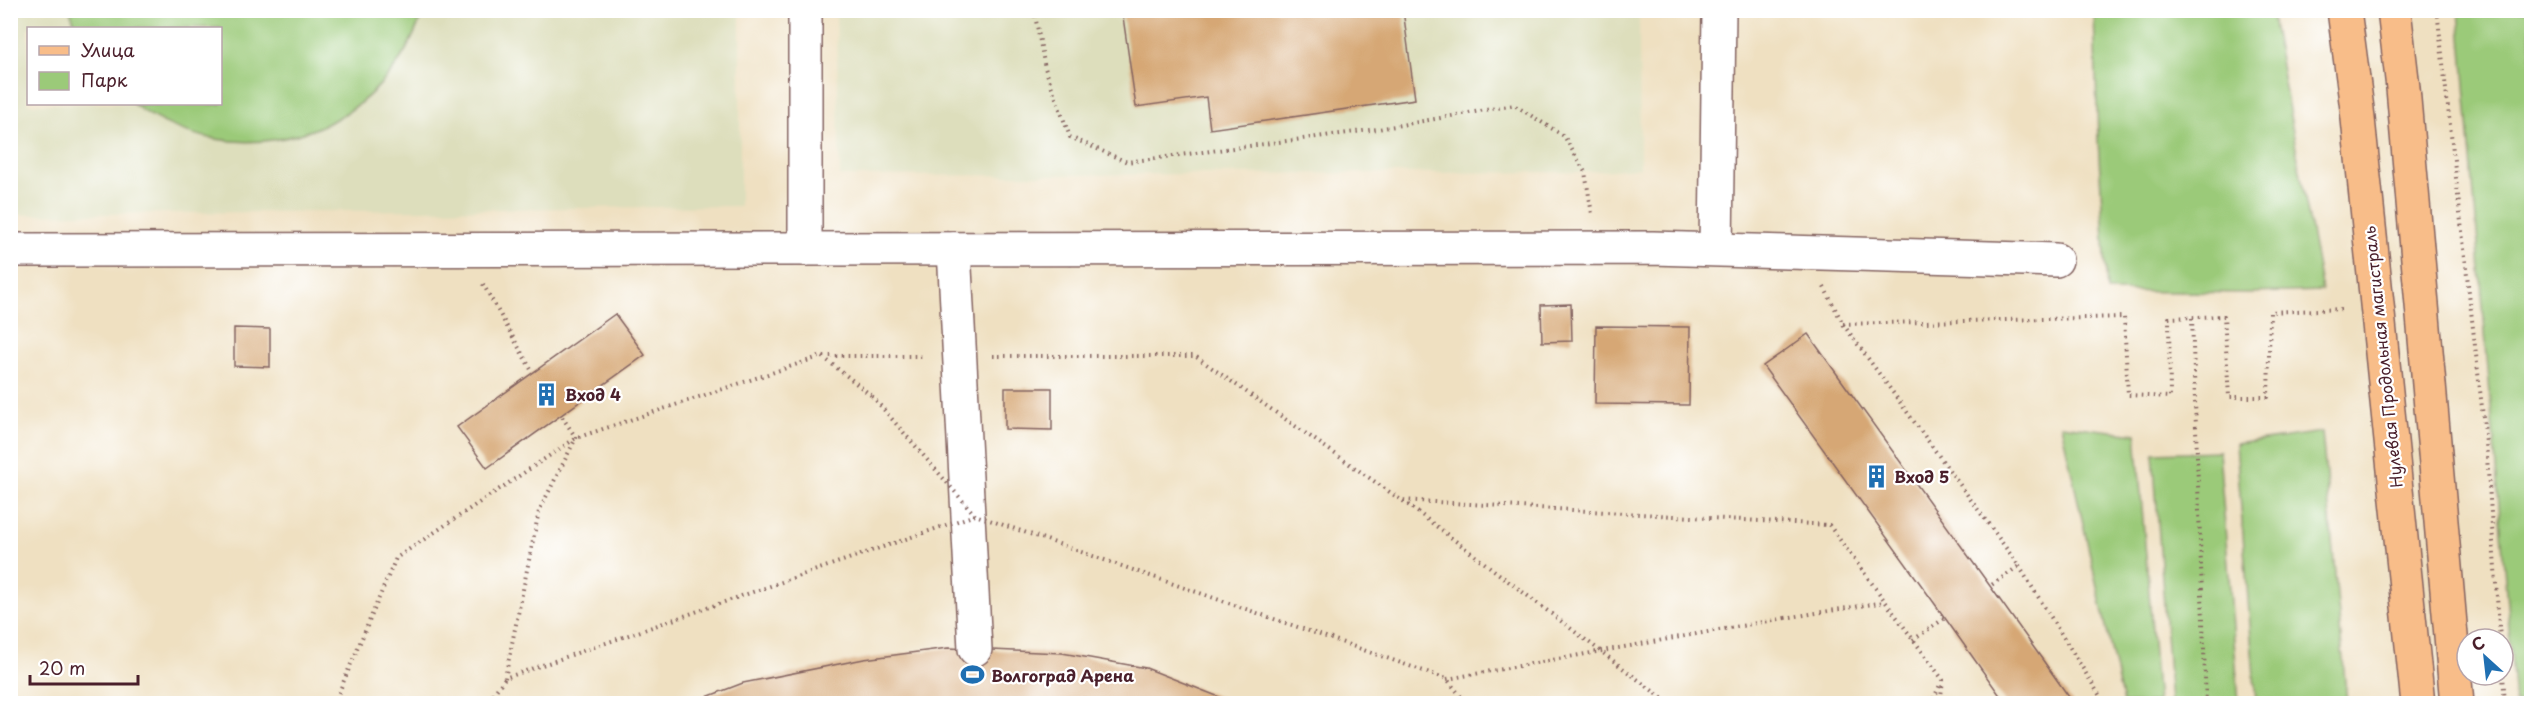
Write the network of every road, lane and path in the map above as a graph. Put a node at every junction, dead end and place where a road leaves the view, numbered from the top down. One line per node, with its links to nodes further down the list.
1 (805, 10): 9 (street)
2 (1034, 10): 7 (path)
3 (1719, 10): 11 (street)
4 (2344, 10): 42 (main road, Нулевая Продольная магистраль)
5 (2394, 10): 43 (main road)
6 (2438, 10): 27 (path)
7 (1598, 248): 10 (street); 11 (street)
8 (464, 249): 9 (street); 12 (street); 18 (path)
9 (806, 249): 10 (street)
10 (954, 249): 17 (street)
11 (1716, 249): 13 (street)
12 (10, 250)
13 (2056, 260)
14 (2348, 309): 15 (path)
15 (2192, 318): 23 (path); 41 (path)
16 (822, 356): 17 (path); 20 (path); 22 (path, bridge)
17 (960, 356): 21 (path); 29 (street)
18 (533, 373)
19 (561, 415): 20 (path)
20 (576, 438): 30 (path); 34 (path)
21 (1401, 500): 25 (path); 37 (path)
22 (975, 515): 30 (path, bridge); 31 (path, bridge)
23 (2019, 566): 24 (path); 40 (path)
24 (1989, 586)
25 (1885, 602): 28 (path); 31 (path, bridge)
26 (1945, 618): 28 (path)
27 (2499, 627)
28 (1913, 640): 32 (path)
29 (975, 649)
30 (505, 678): 35 (path, bridge)
31 (1447, 679): 36 (path, bridge)
32 (1943, 680): 38 (path); 39 (path)
33 (2504, 687): 44 (path)
34 (334, 704)
35 (486, 704)
36 (1467, 704)
37 (1670, 704)
38 (1931, 704)
39 (1940, 704)
40 (2105, 704)
41 (2206, 704)
42 (2418, 704)
43 (2457, 704)
44 (2505, 704)

